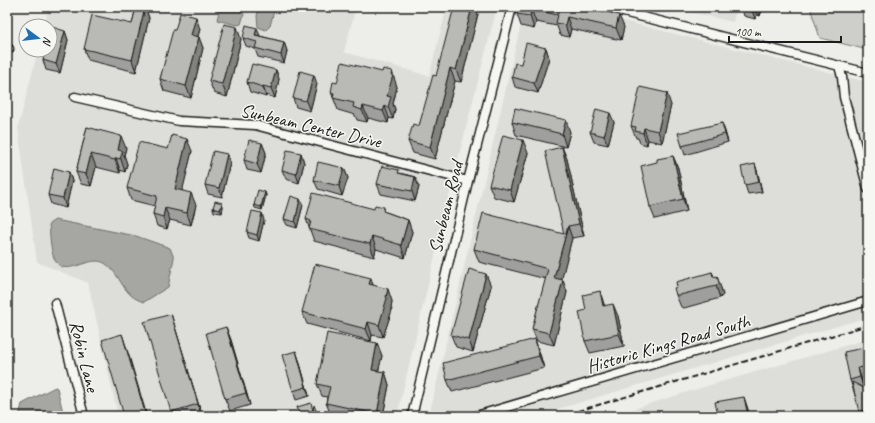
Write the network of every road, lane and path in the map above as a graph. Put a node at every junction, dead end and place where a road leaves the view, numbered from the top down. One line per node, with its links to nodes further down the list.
1 (512, 7): 6 (street, Sunbeam Road)
2 (603, 7): 3 (street)
3 (839, 66): 4 (street); 7 (street)
4 (868, 73)
5 (75, 97): 6 (street, Sunbeam Center Drive)
6 (468, 181): 11 (street, Sunbeam Road)
7 (868, 189)
8 (868, 301): 12 (street, Historic Kings Road South)
9 (55, 303): 10 (street, Robin Lane)
10 (84, 416)
11 (412, 416)
12 (476, 416)

